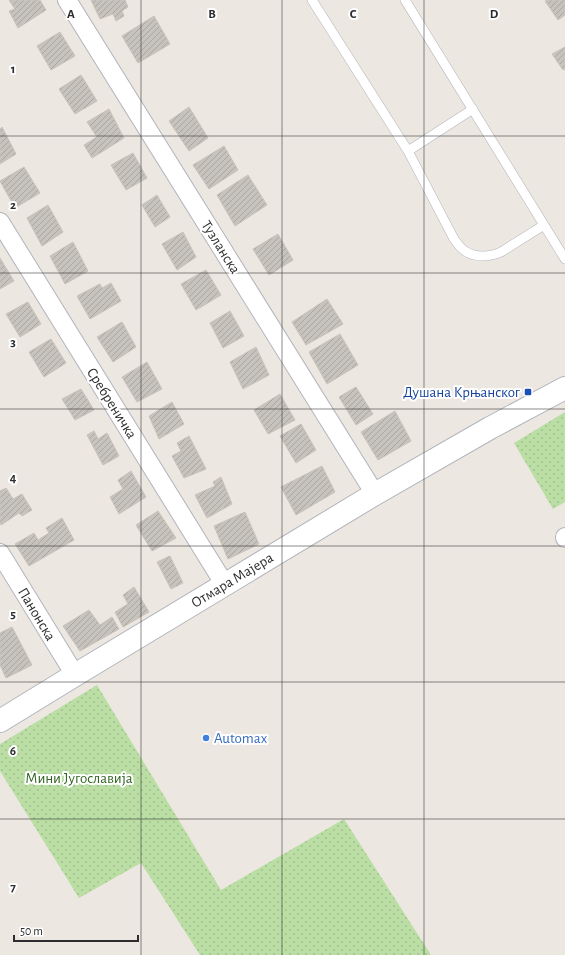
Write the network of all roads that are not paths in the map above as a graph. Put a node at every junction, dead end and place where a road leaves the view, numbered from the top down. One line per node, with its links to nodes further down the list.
1 (67, 0): 10 (street, Тузланска)
2 (312, 0): 5 (lane)
3 (405, 0): 4 (lane)
4 (473, 109): 5 (lane); 7 (lane)
5 (408, 151): 7 (lane)
6 (0, 222): 12 (street, Сребреничка)
7 (544, 225): 8 (lane)
8 (565, 259)
9 (565, 388): 10 (street, Отмара Мајера)
10 (375, 494): 12 (street, Отмара Мајера)
11 (0, 553): 13 (street, Панонска)
12 (225, 585): 13 (street, Отмара Мајера)
13 (75, 675): 14 (street, Отмара Мајера)
14 (0, 721)

